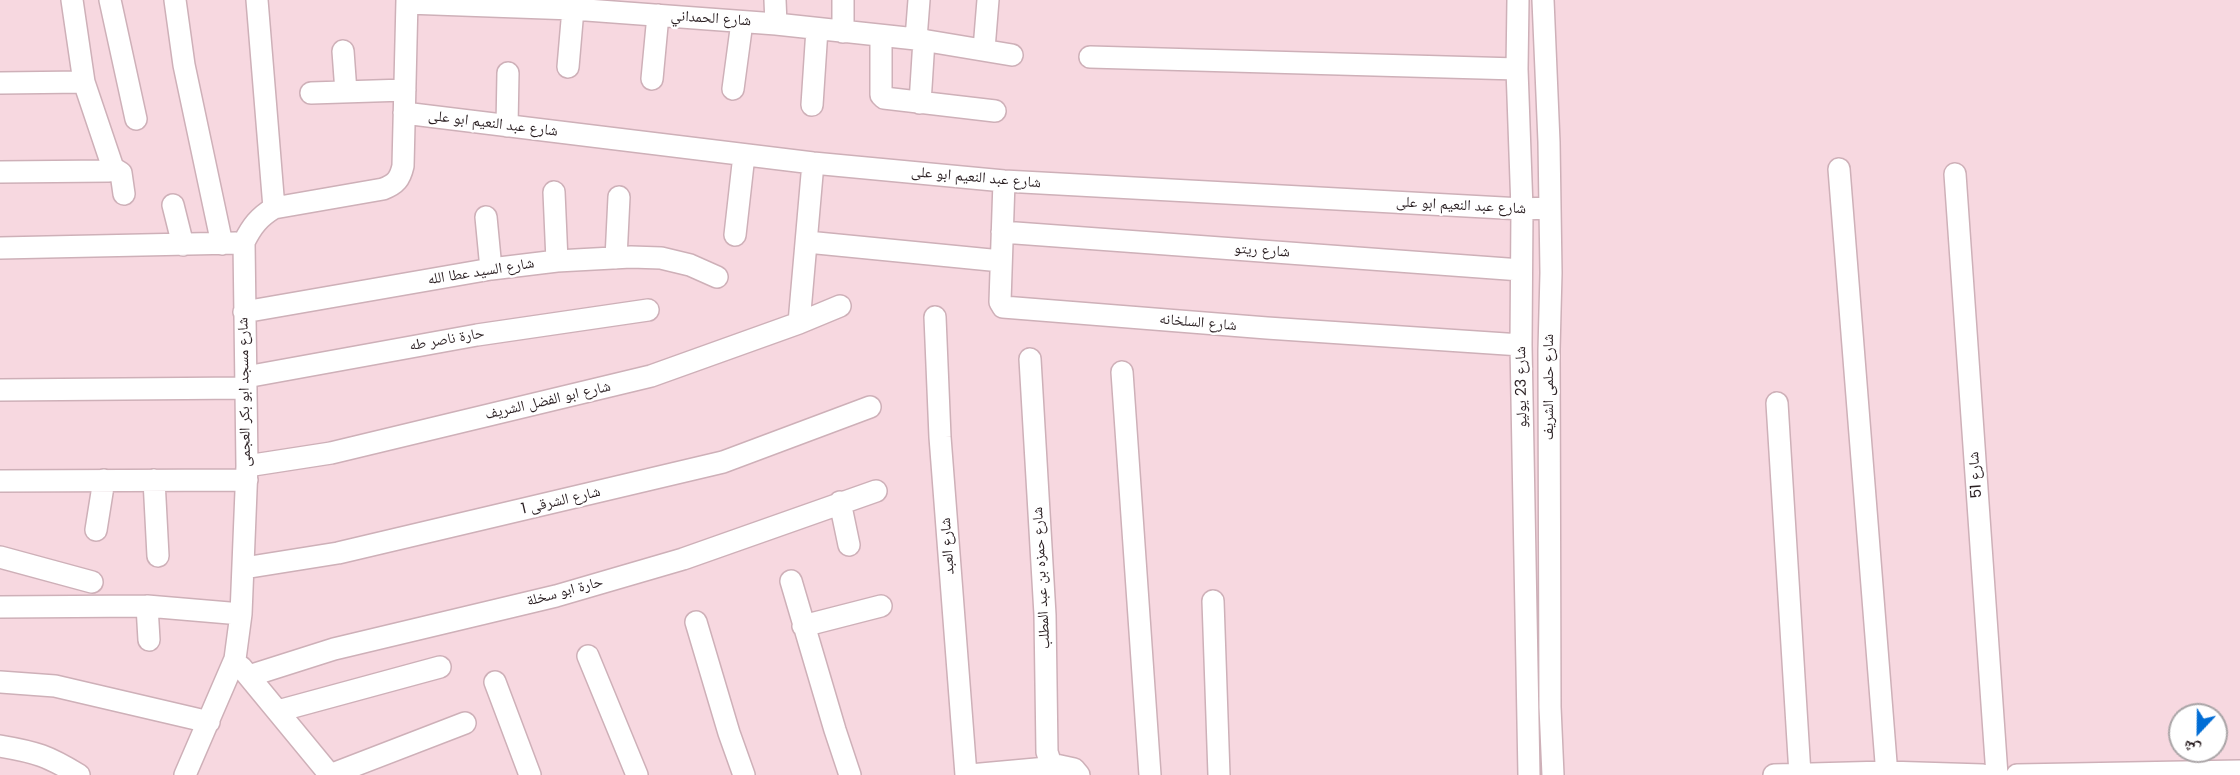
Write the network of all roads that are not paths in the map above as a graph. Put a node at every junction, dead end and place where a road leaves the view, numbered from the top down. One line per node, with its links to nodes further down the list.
1 (72, 0): 30 (street)
2 (110, 0): 39 (street)
3 (175, 0): 61 (street)
4 (257, 0): 52 (street)
5 (776, 0): 16 (street)
6 (843, 0): 18 (street)
7 (919, 0): 20 (street)
8 (988, 0): 21 (street)
9 (1518, 0): 26 (street, شارع 23 يوليو)
10 (1543, 0): 53 (street, شارع حلمى الشريف)
11 (407, 2): 12 (street, شارع الحمداني); 32 (street)
12 (573, 9): 14 (street, شارع الحمداني); 25 (street)
13 (714, 10): 14 (street, شارع الحمداني); 15 (street, شارع الحمداني)
14 (658, 15): 28 (street)
15 (742, 22): 16 (street, شارع الحمداني); 31 (street)
16 (776, 24): 17 (street, شارع الحمداني)
17 (817, 29): 18 (street, شارع الحمداني); 36 (street)
18 (843, 32): 19 (street, شارع الحمداني)
19 (881, 36): 20 (street, شارع الحمداني); 35 (street)
20 (920, 40): 21 (street, شارع الحمداني); 35 (street)
21 (984, 49): 23 (street, شارع الحمداني)
22 (343, 51): 33 (street)
23 (1012, 55)
24 (1090, 57): 26 (street)
25 (568, 67)
26 (1517, 69): 54 (street, شارع 23 يوليو)
27 (508, 73): 40 (street)
28 (652, 79)
29 (0, 82): 30 (street)
30 (84, 82): 43 (street)
31 (733, 88)
32 (405, 90): 33 (street); 38 (street)
33 (346, 92): 34 (street)
34 (311, 93)
35 (920, 102): 37 (street)
36 (812, 105)
37 (995, 111)
38 (404, 113): 40 (street, شارع عبد النعيم ابو على); 52 (street)
39 (136, 119)
40 (507, 126): 41 (street, شارع عبد النعيم ابو على)
41 (744, 155): 42 (street, شارع عبد النعيم ابو على); 57 (street)
42 (813, 163): 47 (street, شارع عبد النعيم ابو على); 59 (street)
43 (113, 168): 45 (street); 49 (street)
44 (1839, 170): 114 (street)
45 (0, 172)
46 (1955, 174): 131 (street, شارع 51)
47 (1004, 181): 54 (street, شارع عبد النعيم ابو على); 56 (street, شارع السلخانه)
48 (554, 192): 64 (street)
49 (123, 194)
50 (619, 197): 63 (street)
51 (173, 205): 60 (street)
52 (274, 208): 58 (street)
53 (1550, 208): 54 (street, شارع عبد النعيم ابو على); 128 (street, شارع حلمى الشريف)
54 (1522, 209): 67 (street, شارع 23 يوليو)
55 (486, 217): 66 (street)
56 (1002, 232): 65 (street, شارع السلخانه); 67 (street, شارع ريتو)
57 (735, 235)
58 (244, 242): 61 (street); 71 (street, شارع مسجد ابو بكر العجمى)
59 (807, 242): 65 (street); 73 (street)
60 (183, 244): 61 (street); 62 (street)
61 (222, 244)
62 (0, 248)
63 (616, 258): 64 (street, شارع السيد عطا الله); 68 (street, شارع السيد عطا الله)
64 (557, 261): 66 (street, شارع السيد عطا الله)
65 (1001, 261): 74 (street, شارع السلخانه)
66 (491, 268): 71 (street, شارع السيد عطا الله)
67 (1521, 270): 74 (street, شارع 23 يوليو)
68 (717, 277)
69 (840, 306): 73 (street, شارع ابو الفضل الشريف)
70 (648, 310): 77 (street, حارة ناصر طه)
71 (244, 312): 77 (street, شارع مسجد ابو بكر العجمى)
72 (934, 317): 122 (street, شارع العبد)
73 (799, 324): 81 (street, شارع ابو الفضل الشريف)
74 (1521, 345): 127 (street, شارع 23 يوليو)
75 (1030, 359): 111 (street, شارع حمزه بن عبد المطلب)
76 (1122, 372): 125 (street)
77 (246, 382): 78 (street); 81 (street, شارع مسجد ابو بكر العجمى)
78 (0, 390)
79 (1777, 403): 113 (street)
80 (870, 407): 91 (street, شارع الشرقى 1)
81 (247, 473): 83 (street, شارع ابو الفضل الشريف); 91 (street, شارع مسجد ابو بكر العجمى)
82 (104, 480): 83 (street, شارع ابو الفضل الشريف); 84 (street, شارع ابو الفضل الشريف); 87 (street)
83 (154, 480): 89 (street)
84 (0, 481)
85 (876, 491): 86 (street, حارة ابو سخلة)
86 (840, 502): 88 (street); 104 (street, حارة ابو سخلة)
87 (96, 530)
88 (849, 545)
89 (158, 556)
90 (0, 557): 93 (street)
91 (244, 568): 98 (street, شارع مسجد ابو بكر العجمى)
92 (791, 581): 100 (street)
93 (92, 582)
94 (1212, 601): 126 (street)
95 (147, 606): 97 (street); 98 (street); 101 (street)
96 (882, 606): 100 (street)
97 (0, 607)
98 (241, 614): 104 (street, شارع مسجد ابو بكر العجمى)
99 (696, 622): 120 (street)
100 (803, 626): 121 (street)
101 (149, 640)
102 (588, 656): 119 (street)
103 (440, 667): 107 (street)
104 (242, 668): 107 (street); 108 (street, شارع مسجد ابو بكر العجمى)
105 (0, 682): 108 (street)
106 (495, 682): 118 (street)
107 (278, 711): 117 (street)
108 (209, 722): 116 (street, شارع مسجد ابو بكر العجمى)
109 (465, 723): 117 (street)
110 (0, 746): 115 (street)
111 (1047, 770): 123 (street); 124 (street)
112 (2240, 771): 132 (street)
113 (1800, 774): 114 (street); 129 (street)
114 (1887, 774): 130 (street)
115 (79, 775)
116 (185, 775)
117 (330, 775)
118 (530, 775)
119 (637, 775)
120 (744, 775)
121 (850, 775)
122 (966, 775)
123 (970, 775)
124 (1079, 775)
125 (1150, 775)
126 (1219, 775)
127 (1528, 775)
128 (1553, 775)
129 (1774, 775)
130 (1983, 775)
131 (1997, 775)
132 (2017, 775)

